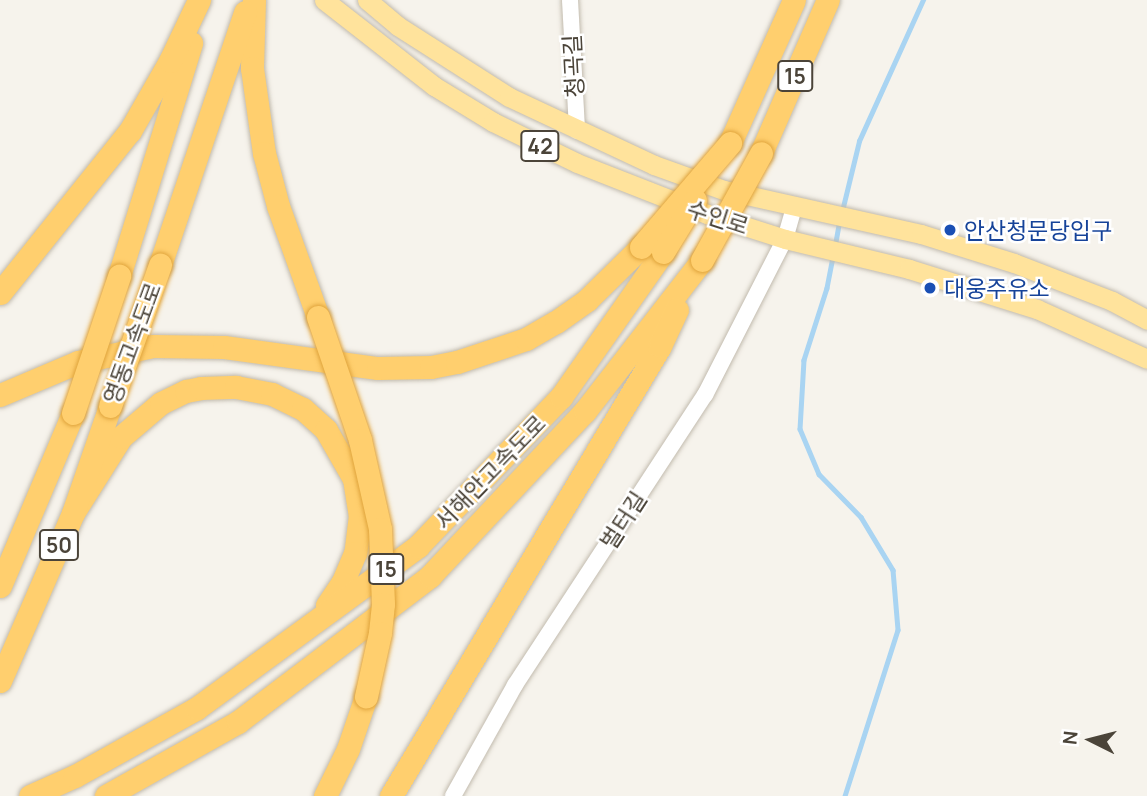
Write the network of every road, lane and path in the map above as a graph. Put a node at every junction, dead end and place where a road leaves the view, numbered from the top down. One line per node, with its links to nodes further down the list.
1 (199, 0): 14 (highway)
2 (205, 0): 19 (highway, 영동고속도로 / 50, bridge)
3 (252, 0): 18 (highway, 영동고속도로 / 50, bridge); 24 (highway, bridge)
4 (324, 0): 11 (main road, 수인로 / 42)
5 (367, 0): 9 (main road, 수인로 / 42)
6 (570, 0): 9 (street, 청곡길)
7 (794, 0): 12 (highway, 서해안고속도로 / 15, bridge)
8 (828, 0): 13 (highway, 서해안고속도로 / 15, bridge)
9 (578, 131): 10 (main road, 수인로 / 42)
10 (803, 207): 11 (street, 벌터길); 15 (main road, 수인로 / 42)
11 (794, 241): 16 (main road, 수인로 / 42); 26 (street, 벌터길)
12 (652, 249): 17 (highway); 20 (highway, 서해안고속도로 / 15)
13 (702, 260): 23 (highway, 서해안고속도로 / 15); 25 (highway)
14 (0, 293)
15 (1147, 320)
16 (1147, 359)
17 (0, 396)
18 (73, 513): 20 (highway); 21 (highway, 영동고속도로 / 50)
19 (0, 586)
20 (311, 625): 22 (highway, 서해안고속도로 / 15)
21 (0, 681)
22 (30, 796)
23 (106, 796)
24 (325, 796)
25 (391, 796)
26 (453, 796)

